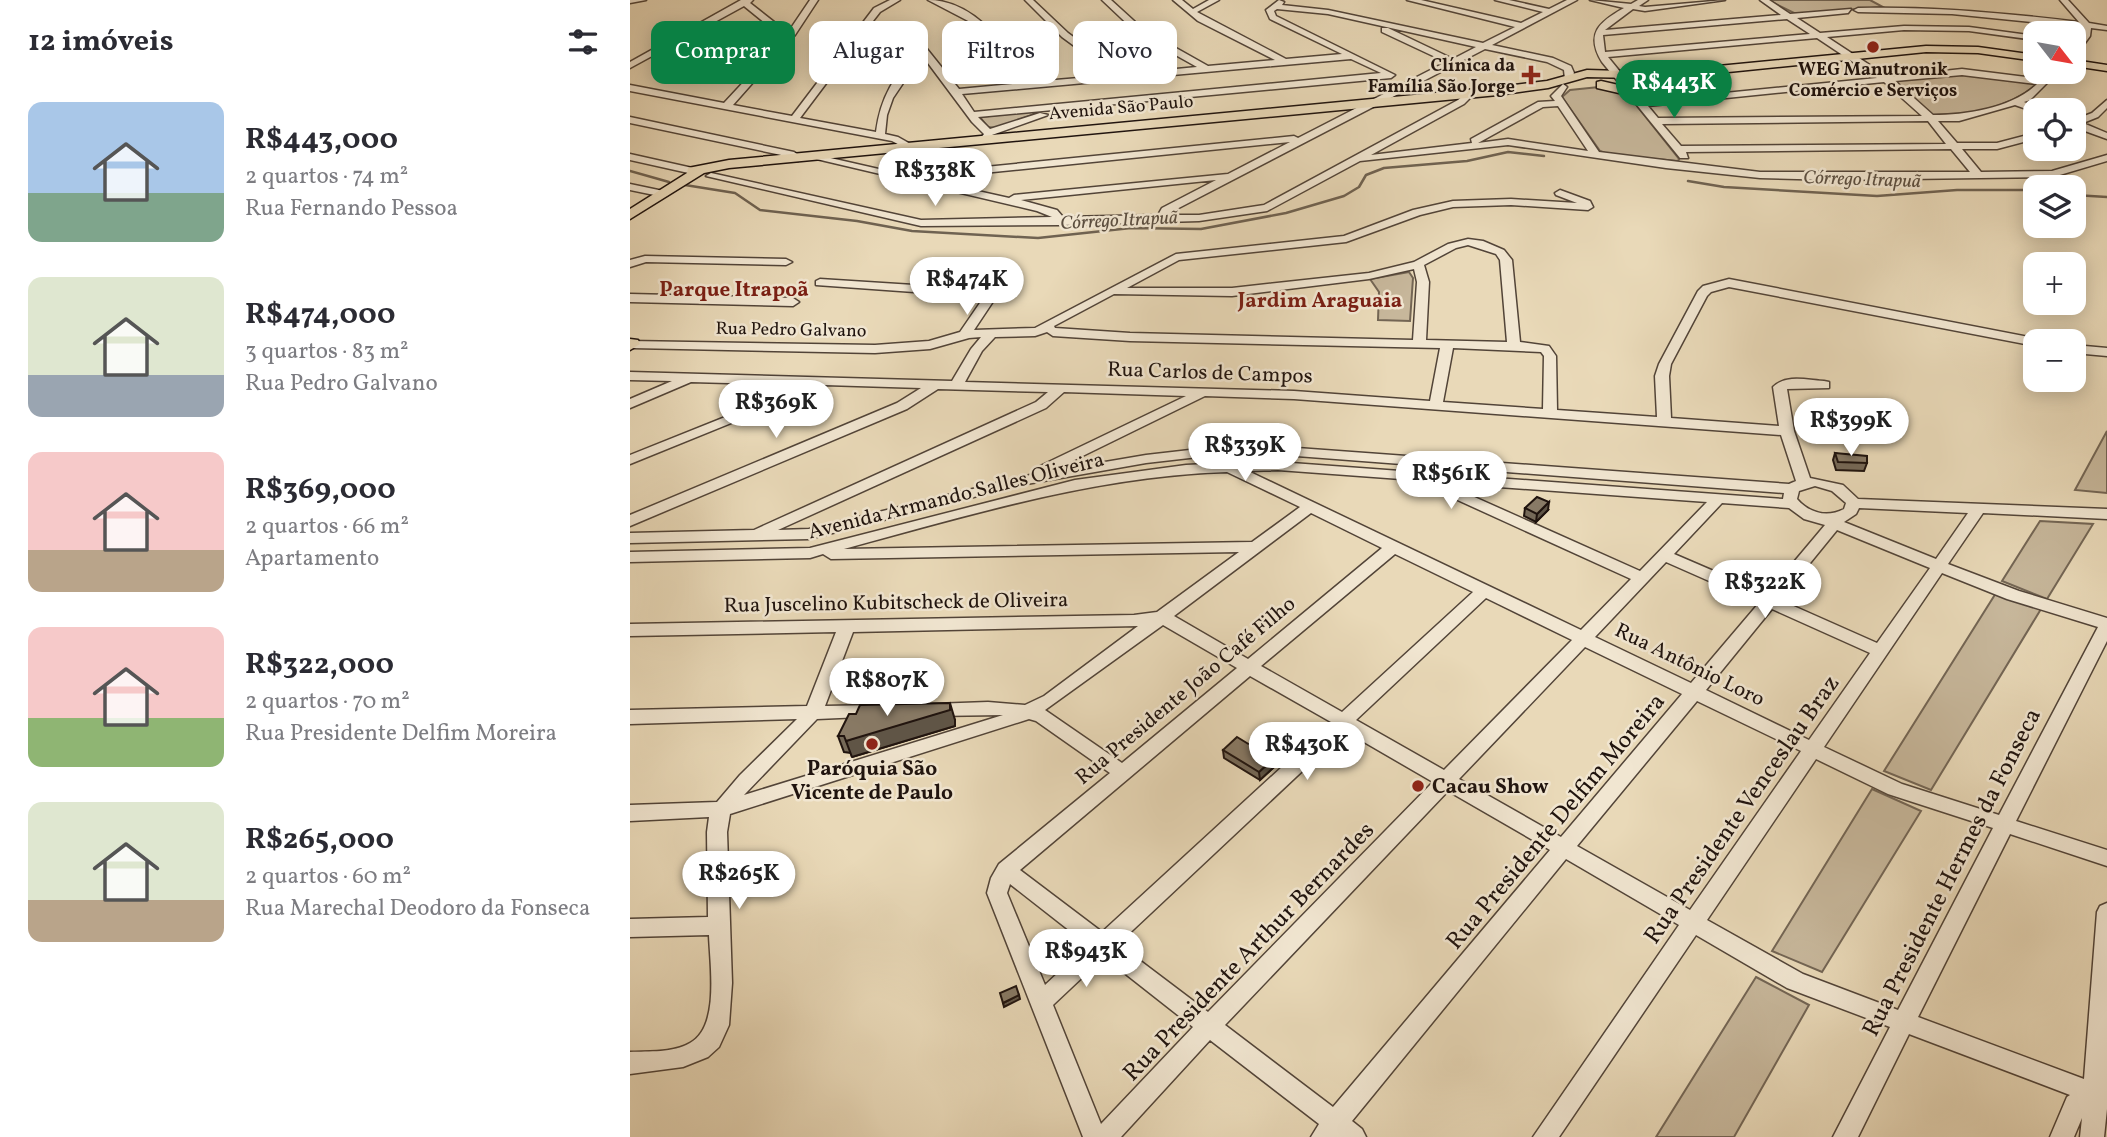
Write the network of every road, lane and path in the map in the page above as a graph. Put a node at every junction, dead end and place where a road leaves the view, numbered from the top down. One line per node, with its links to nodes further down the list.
1 (642, 0): 18 (street)
2 (814, 0): 37 (street)
3 (932, 0): 70 (street)
4 (1029, 0): 44 (street)
5 (1105, 0): 58 (street)
6 (1177, 0): 27 (street)
7 (1215, 0): 27 (street)
8 (1286, 0): 22 (street)
9 (1411, 0): 35 (street)
10 (1499, 0): 28 (street)
11 (1573, 0): 28 (street)
12 (1594, 0): 23 (street)
13 (1644, 0): 23 (street)
14 (1721, 0): 23 (street)
15 (1764, 0): 29 (street)
16 (1950, 0): 25 (street)
17 (2064, 0): 36 (street)
18 (630, 1)
19 (746, 1): 31 (street); 32 (street)
20 (893, 1): 33 (street)
21 (2010, 5): 30 (street)
22 (1274, 6): 34 (street); 49 (street)
23 (1630, 8): 40 (street)
24 (1858, 10): 25 (street)
25 (1957, 10): 30 (street); 39 (street)
26 (1848, 11): 29 (street)
27 (1192, 12): 53 (street)
28 (1551, 12): 35 (street)
29 (1790, 16): 40 (street); 41 (street)
30 (2017, 17): 36 (street)
31 (711, 21)
32 (769, 21)
33 (868, 21)
34 (1385, 24): 45 (street); 54 (street)
35 (1522, 26): 45 (street)
36 (2087, 26): 38 (street); 43 (street)
37 (795, 27)
38 (2107, 28)
39 (1963, 29): 41 (street); 42 (street); 46 (street)
40 (1600, 33): 48 (street)
41 (1819, 35): 48 (street); 50 (street)
42 (2023, 36)
43 (2086, 36)
44 (1073, 41)
45 (1484, 46): 54 (street); 73 (street)
46 (1968, 47): 50 (main road, Avenida São Paulo); 51 (main road, Avenida São Paulo)
47 (651, 55): 55 (street)
48 (1602, 55): 61 (street)
49 (1352, 56): 53 (street); 60 (street)
50 (1852, 56): 61 (main road, Avenida São Paulo); 62 (street)
51 (2023, 56)
52 (928, 59): 76 (street)
53 (1283, 62): 58 (street)
54 (1453, 62): 68 (street)
55 (631, 65)
56 (2086, 65): 57 (main road)
57 (2107, 68)
58 (1206, 69): 59 (street)
59 (1177, 72)
60 (1391, 75): 68 (street); 85 (street)
61 (1619, 77): 71 (main road, Avenida São Paulo); 73 (main road, Avenida São Paulo); 77 (street)
62 (1888, 79): 63 (street); 82 (street); 88 (street)
63 (2023, 79)
64 (1073, 83): 70 (street)
65 (746, 84): 84 (street)
66 (821, 84): 91 (street)
67 (899, 84): 100 (street)
68 (1410, 84): 78 (street)
69 (2042, 84): 80 (street)
70 (1029, 85): 76 (street)
71 (1601, 85): 73 (main road, Avenida São Paulo); 77 (main road)
72 (630, 88): 84 (street)
73 (1562, 88): 75 (main road, Avenida São Paulo); 75 (main road, Avenida São Paulo); 95 (street); 106 (street)
74 (1115, 90): 85 (street)
75 (1498, 90): 79 (main road, Avenida São Paulo)
76 (956, 92): 87 (street)
77 (1632, 92): 82 (street)
78 (1401, 95): 79 (main road, Avenida São Paulo); 86 (main road, Avenida São Paulo)
79 (1445, 102): 110 (street)
80 (2016, 102): 83 (street); 88 (street)
81 (2107, 103): 89 (street)
82 (1641, 104): 92 (street)
83 (2023, 104)
84 (727, 106): 91 (street)
85 (1071, 106): 87 (street); 94 (street)
86 (1342, 111): 94 (main road, Avenida São Paulo); 98 (street)
87 (973, 114): 96 (street)
88 (1930, 118): 92 (street); 103 (street)
89 (2086, 119)
90 (630, 120): 105 (street)
91 (794, 120): 100 (street)
92 (1655, 121): 104 (street)
93 (2086, 128): 97 (street)
94 (1006, 132): 96 (main road, Avenida São Paulo)
95 (1487, 133): 101 (street); 102 (street)
96 (987, 136): 100 (main road, Avenida São Paulo)
97 (2107, 136)
98 (1306, 138): 113 (street); 115 (street)
99 (2023, 140): 103 (street)
100 (887, 142): 109 (main road, Avenida São Paulo)
101 (1496, 142): 102 (street); 106 (street)
102 (1465, 145): 110 (street)
103 (1953, 146): 104 (street); 114 (street)
104 (1678, 149): 111 (street)
105 (772, 155): 109 (main road, Avenida São Paulo); 112 (main road, Avenida São Paulo)
106 (1596, 155): 111 (street)
107 (630, 157): 112 (street)
108 (2107, 158): 114 (street)
109 (846, 160): 115 (street)
110 (1353, 160): 121 (street)
111 (1693, 167): 114 (street)
112 (701, 173): 118 (main road, Avenida São Paulo); 122 (street)
113 (1234, 175): 119 (street); 121 (street)
114 (1979, 176)
115 (903, 178): 119 (street)
116 (630, 187): 118 (street)
117 (1560, 193): 127 (street)
118 (664, 194): 120 (main road, Avenida São Paulo)
119 (1001, 200): 122 (street)
120 (630, 215)
121 (1162, 219): 122 (street)
122 (1061, 222)
123 (786, 262): 124 (street)
124 (630, 264)
125 (1418, 264): 127 (street); 134 (street); 137 (street)
126 (820, 283): 132 (street)
127 (1115, 291): 130 (street)
128 (630, 298): 129 (street)
129 (793, 302)
130 (1046, 330): 131 (street, Rua Pedro Galvano); 134 (street, Rua Pedro Galvano)
131 (992, 333): 132 (street, Rua Pedro Galvano); 145 (street)
132 (965, 334): 135 (street, Rua Pedro Galvano)
133 (2023, 340): 151 (street)
134 (1419, 344): 136 (street, Rua Pedro Galvano)
135 (631, 345)
136 (1447, 345): 137 (street, Rua Pedro Galvano); 149 (street)
137 (1514, 346): 150 (street, Rua Pedro Galvano)
138 (2086, 350): 139 (street)
139 (2107, 352)
140 (630, 376): 141 (street, Rua Carlos de Campos)
141 (691, 378): 142 (street, Rua Carlos de Campos); 148 (street)
142 (825, 381): 143 (street, Rua Carlos de Campos); 156 (street)
143 (935, 385): 145 (street, Rua Carlos de Campos); 171 (street)
144 (1824, 385): 152 (street)
145 (956, 386): 146 (street, Rua Carlos de Campos)
146 (1061, 388): 147 (street, Rua Carlos de Campos); 173 (street)
147 (1206, 391): 149 (street, Rua Carlos de Campos); 153 (street)
148 (630, 404)
149 (1436, 405): 150 (street, Rua Carlos de Campos)
150 (1550, 413): 151 (street, Rua Carlos de Campos)
151 (1664, 421): 152 (street, Rua Carlos de Campos)
152 (1787, 431): 164 (street)
153 (1109, 437): 157 (street); 161 (street)
154 (1231, 449): 155 (street, Avenida Armando Salles Oliveira); 157 (street, Avenida Armando Salles Oliveira); 159 (street)
155 (1256, 449): 158 (street); 164 (street, Avenida Armando Salles Oliveira)
156 (630, 460)
157 (1124, 463): 161 (street, Avenida Armando Salles Oliveira)
158 (1264, 465): 159 (street, Avenida Armando Salles Oliveira); 160 (street, Avenida Armando Salles Oliveira); 162 (street)
159 (1226, 466): 162 (street, Rua Antônio Loro); 172 (street, Avenida Armando Salles Oliveira)
160 (1423, 478): 163 (street, Avenida Armando Salles Oliveira); 168 (street)
161 (1021, 481): 173 (street, Avenida Armando Salles Oliveira)
162 (1264, 483): 166 (street, Rua Antônio Loro)
163 (1490, 483): 165 (street, Avenida Armando Salles Oliveira); 168 (street)
164 (1796, 492): 165 (street, Avenida Armando Salles Oliveira); 170 (street); 170 (street)
165 (1719, 499): 180 (street, Rua Presidente Arthur Bernardes)
166 (1311, 506): 175 (street, Rua Antônio Loro); 176 (street)
167 (1978, 509): 169 (street); 170 (street); 182 (street, Rua Presidente Venceslau Braz)
168 (1494, 510): 183 (street)
169 (2107, 514)
170 (1832, 518): 182 (street); 185 (street, Rua Presidente Delfim Moreira)
171 (630, 521)
172 (887, 533): 177 (street); 178 (street, Avenida Armando Salles Oliveira)
173 (757, 535): 174 (street, Avenida Armando Salles Oliveira); 179 (street)
174 (630, 538)
175 (1394, 546): 184 (street, Rua Antônio Loro); 192 (street, Rua Presidente João Café Filho)
176 (1255, 547): 177 (street); 186 (street)
177 (891, 552): 178 (street)
178 (803, 554): 179 (street, Avenida Armando Salles Oliveira)
179 (747, 555): 181 (street, Avenida Armando Salles Oliveira)
180 (1664, 555): 183 (street, Rua Presidente Arthur Bernardes); 185 (street)
181 (630, 557)
182 (1939, 566): 187 (street); 191 (street, Rua Presidente Venceslau Braz)
183 (1642, 578): 190 (street, Rua Presidente Arthur Bernardes)
184 (1485, 590): 190 (street, Rua Antônio Loro); 198 (street)
185 (1769, 602): 191 (street); 193 (street, Rua Presidente Delfim Moreira)
186 (1162, 617): 188 (street, Rua Juscelino Kubitscheck de Oliveira); 192 (street); 195 (street)
187 (2105, 625): 205 (street, Rua Presidente Hermes da Fonseca)
188 (847, 626): 189 (street, Rua Juscelino Kubitscheck de Oliveira); 196 (street)
189 (630, 630)
190 (1584, 638): 193 (street, Rua Antônio Loro); 202 (street, Rua Presidente Arthur Bernardes)
191 (1880, 651): 200 (street, Rua Presidente Venceslau Braz)
192 (1249, 667): 198 (street); 201 (street, Rua Presidente João Café Filho)
193 (1695, 692): 200 (street, Rua Antônio Loro); 206 (street, Rua Presidente Delfim Moreira)
194 (966, 710): 195 (street); 196 (street); 199 (street)
195 (1029, 711): 199 (street); 201 (street)
196 (812, 713): 197 (street); 203 (street)
197 (630, 717)
198 (1343, 722): 202 (street); 213 (street)
199 (967, 732): 203 (street)
200 (1813, 749): 205 (street, Rua Antônio Loro); 210 (street, Rua Presidente Venceslau Braz)
201 (1122, 772): 208 (street, Rua Presidente João Café Filho)
202 (1446, 781): 206 (street); 216 (street, Rua Presidente Arthur Bernardes)
203 (723, 808): 204 (street); 211 (street)
204 (630, 813)
205 (2005, 826): 207 (street, Rua Antônio Loro); 215 (street, Rua Presidente Hermes da Fonseca)
206 (1564, 849): 210 (street); 219 (street, Rua Presidente Delfim Moreira)
207 (2107, 858)
208 (1006, 870): 213 (street); 214 (street)
209 (2107, 912): 218 (street)
210 (1693, 923): 215 (street); 223 (street, Rua Presidente Venceslau Braz)
211 (718, 926): 212 (street); 217 (street)
212 (630, 928)
213 (1102, 944): 214 (street); 216 (street)
214 (1041, 1002): 220 (street)
215 (1905, 1020): 218 (street); 224 (street, Rua Presidente Hermes da Fonseca)
216 (1209, 1026): 219 (street); 221 (street, Rua Presidente Arthur Bernardes)
217 (630, 1063)
218 (2101, 1095): 225 (street); 226 (street)
219 (1329, 1130): 222 (street)
220 (1095, 1137)
221 (1105, 1137)
222 (1354, 1137)
223 (1545, 1137)
224 (1845, 1137)
225 (2062, 1137)
226 (2092, 1137)

